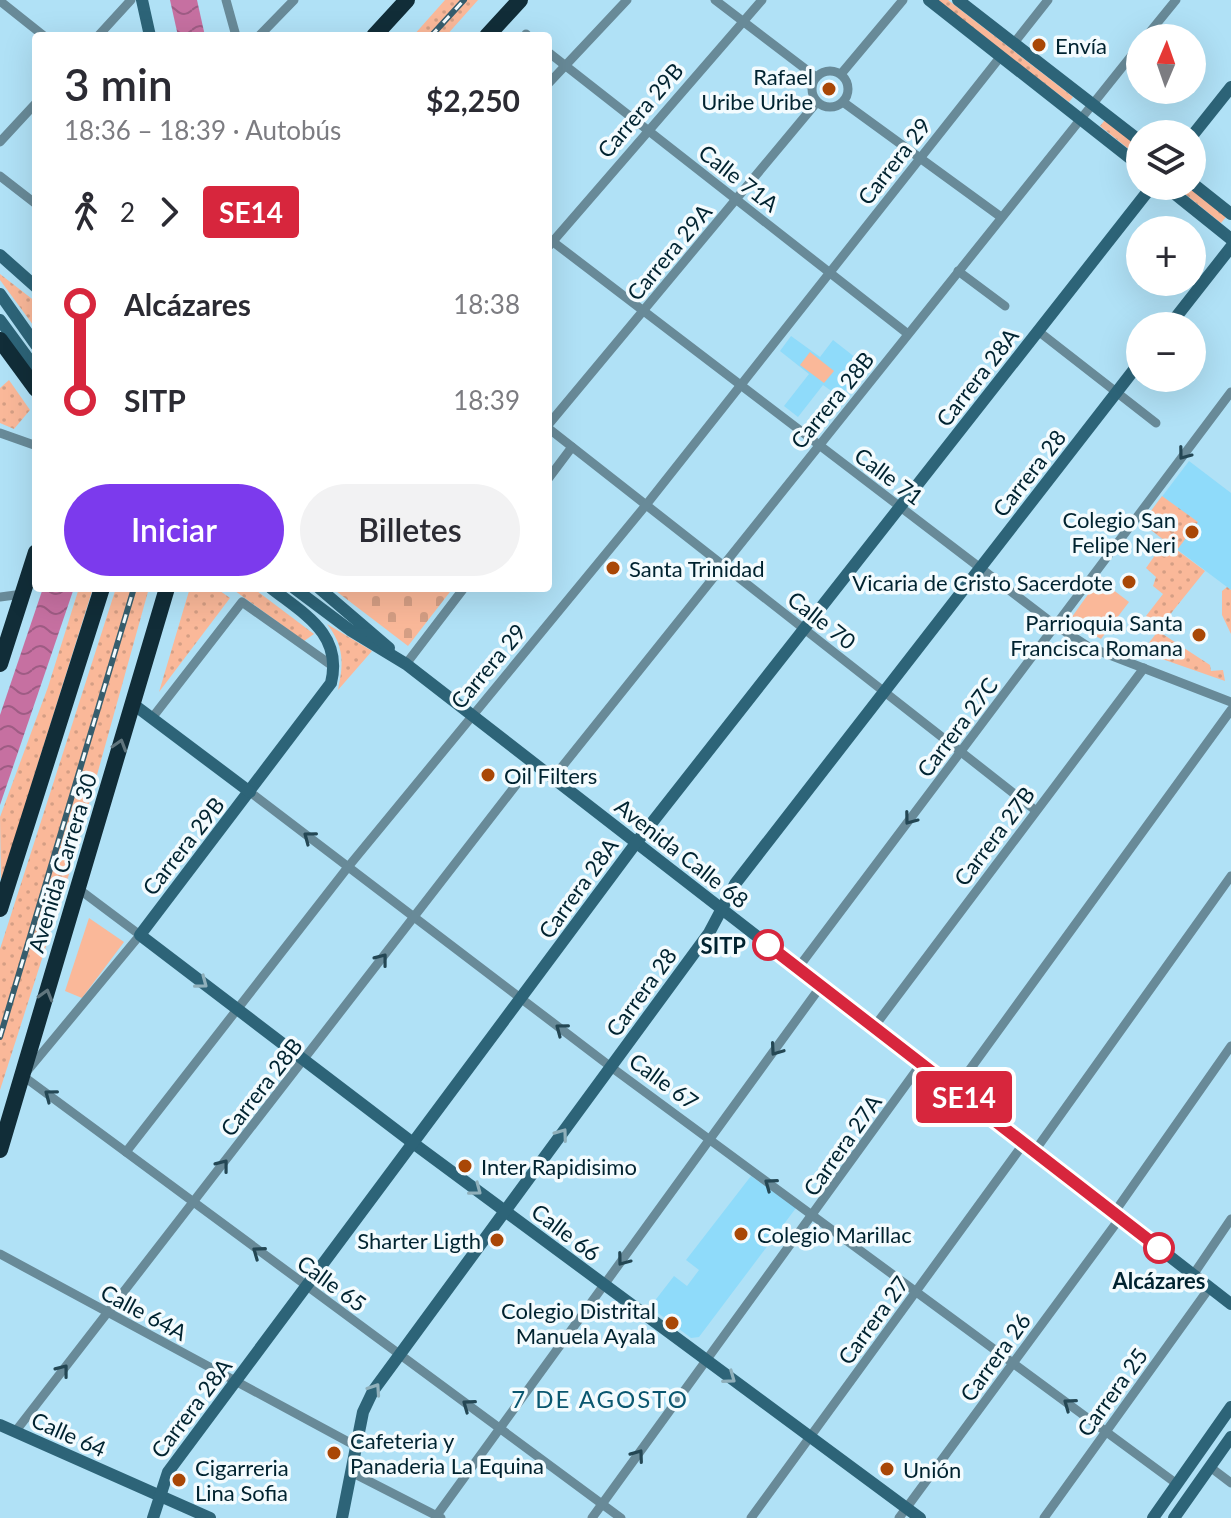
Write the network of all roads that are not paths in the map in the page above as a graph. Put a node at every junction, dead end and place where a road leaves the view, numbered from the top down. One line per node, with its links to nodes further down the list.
1 (131, 0): 19 (street)
2 (142, 0): 20 (main road)
3 (226, 0): 21 (street)
4 (294, 0): 22 (street)
5 (407, 0): 23 (highway)
6 (520, 0): 24 (highway)
7 (627, 0): 29 (street)
8 (715, 0): 16 (street)
9 (762, 0): 16 (street, Carrera 29B)
10 (903, 0): 30 (street)
11 (929, 0): 27 (main road)
12 (958, 0): 25 (main road)
13 (1048, 0): 25 (street)
14 (1176, 0): 17 (street)
15 (1, 1): 18 (street)
16 (743, 22): 31 (street); 41 (street, Carrera 29B)
17 (1156, 24)
18 (39, 32)
19 (102, 32)
20 (149, 32)
21 (235, 32)
22 (263, 32)
23 (378, 32)
24 (491, 32)
25 (1014, 43): 36 (main road)
26 (552, 55): 29 (street, Calle 71A)
27 (1001, 56): 38 (main road); 44 (street, Carrera 29)
28 (1126, 63): 36 (street, Carrera 28B)
29 (566, 65): 32 (street); 41 (street, Calle 71A)
30 (841, 74): 31 (street); 35 (street)
31 (816, 77): 34 (street)
32 (552, 80)
33 (1231, 87): 39 (main road)
34 (817, 102): 35 (street); 47 (street, Carrera 29A)
35 (843, 102): 44 (street)
36 (1093, 104): 38 (street, Carrera 28B); 40 (main road)
37 (32, 107): 42 (street)
38 (1081, 118): 43 (main road); 52 (street, Carrera 28B)
39 (1205, 120)
40 (1126, 130)
41 (649, 131): 47 (street, Calle 71A); 53 (street, Carrera 29B)
42 (0, 142)
43 (1126, 155)
44 (920, 157): 52 (street); 59 (street, Carrera 29)
45 (0, 176): 50 (street)
46 (1206, 194): 51 (main road)
47 (736, 199): 59 (street, Calle 71A); 63 (street, Carrera 29A)
48 (1141, 200): 66 (main road, Carrera 28A)
49 (1182, 200): 54 (main road)
50 (32, 201)
51 (1231, 214)
52 (1001, 217): 58 (street, Carrera 28B)
53 (552, 239)
54 (1231, 239)
55 (552, 244): 63 (street, Calle 71)
56 (1231, 247): 64 (main road)
57 (0, 255): 60 (main road)
58 (958, 271): 62 (street); 67 (street, Carrera 28B)
59 (829, 272): 67 (street, Calle 71A); 73 (street, Carrera 29)
60 (32, 283)
61 (0, 294): 68 (main road)
62 (1005, 306)
63 (643, 311): 73 (street, Calle 71); 76 (street, Carrera 29A)
64 (1180, 312)
65 (0, 320): 70 (main road)
66 (1038, 331): 75 (street); 85 (main road, Carrera 28A)
67 (908, 334): 81 (street, Carrera 28B)
68 (32, 339)
69 (0, 340): 72 (highway)
70 (32, 364)
71 (1126, 380): 75 (main road, Carrera 28)
72 (32, 384)
73 (740, 385): 81 (street, Calle 71); 84 (street, Carrera 29)
74 (1231, 392): 97 (street, Carrera 27C, one-way to 97)
75 (1116, 393): 77 (street); 88 (main road, Carrera 28)
76 (552, 421)
77 (1156, 423)
78 (552, 430): 82 (street, Calle 70)
79 (0, 433): 80 (street)
80 (32, 444)
81 (819, 445): 85 (street, Calle 71); 87 (street, Carrera 28B)
82 (572, 447): 83 (street); 84 (street, Calle 70)
83 (552, 474)
84 (646, 505): 87 (street, Calle 70); 107 (street, Carrera 29)
85 (900, 507): 88 (street, Calle 71); 98 (main road, Carrera 28A)
86 (32, 565): 95 (highway)
87 (723, 565): 98 (street, Calle 70); 111 (street, Carrera 28B)
88 (980, 568): 97 (street, Calle 71); 103 (main road, Carrera 28)
89 (101, 592): 118 (highway, Avenida Carrera 30)
90 (166, 592): 105 (highway, Avenida Carrera 30)
91 (276, 592): 101 (main road)
92 (299, 592): 100 (main road, Avenida Calle 68)
93 (324, 592): 100 (main road)
94 (461, 592): 100 (street)
95 (23, 594): 96 (street); 99 (highway)
96 (0, 597)
97 (1055, 625): 102 (street, Calle 71); 109 (street, Carrera 27C)
98 (804, 628): 103 (street, Calle 70); 114 (main road, Carrera 28A)
99 (0, 664)
100 (406, 664): 107 (main road, Avenida Calle 68)
101 (334, 667): 108 (street); 112 (main road, Carrera 29B)
102 (1144, 668): 104 (street, Calle 71); 113 (street, Carrera 27B)
103 (884, 692): 109 (street, Calle 70); 119 (main road, Carrera 28)
104 (1231, 702)
105 (133, 704): 108 (main road, Calle 67); 117 (highway, Avenida Carrera 30, one-way to 105)
106 (1231, 710): 132 (street)
107 (473, 715): 110 (main road, Avenida Calle 68); 115 (street, Carrera 29)
108 (152, 718): 112 (main road, Calle 67)
109 (961, 752): 113 (street, Calle 70); 122 (street, Carrera 27C, one-way to 122)
110 (533, 763): 111 (main road, Avenida Calle 68); 120 (street, Carrera 28B)
111 (553, 778): 114 (main road, Avenida Calle 68)
112 (250, 792): 115 (street, Calle 67, one-way to 112); 121 (main road, Carrera 29B)
113 (1035, 810): 126 (street, Carrera 27B)
114 (636, 843): 119 (main road, Avenida Calle 68); 124 (main road, Carrera 28A)
115 (348, 867): 120 (street, Calle 67); 125 (street, Carrera 29)
116 (1231, 876): 135 (street, Carrera 27)
117 (76, 887): 121 (street, Calle 66); 131 (highway, Avenida Carrera 30, one-way to 117)
118 (0, 909)
119 (722, 909): 122 (main road, Avenida Calle 68); 130 (main road, Carrera 28)
120 (414, 917): 124 (street, Calle 67); 128 (street, Carrera 28B, one-way to 120)
121 (140, 935): 125 (main road, Calle 66, one-way to 125); 131 (street, Carrera 29B)
122 (798, 968): 123 (main road, Avenida Calle 68)
123 (821, 986): 126 (main road, Avenida Calle 68); 133 (street, one-way to 133)
124 (522, 999): 130 (street, Calle 67, one-way to 124); 134 (main road, Carrera 28A)
125 (239, 1011): 128 (main road, Calle 66); 137 (street, Carrera 29)
126 (874, 1027): 129 (main road, Avenida Calle 68)
127 (1231, 1046): 140 (street, Carrera 26)
128 (304, 1060): 134 (main road, Calle 66); 138 (street, Carrera 28B, one-way to 128)
129 (921, 1064): 132 (main road, Avenida Calle 68); 141 (street, Carrera 27A)
130 (611, 1067): 133 (street, Calle 67); 139 (main road, Carrera 28, one-way to 130)
131 (23, 1076): 136 (highway, Avenida Carrera 30); 137 (street, Calle 65, one-way to 131)
132 (955, 1090): 135 (main road, Avenida Calle 68)
133 (712, 1141): 141 (street, Calle 67, one-way to 133); 145 (street, one-way to 145)
134 (413, 1143): 139 (main road, Calle 66, one-way to 139); 146 (main road, Carrera 28A)
135 (1029, 1148): 140 (main road, Avenida Calle 68); 148 (street, Carrera 27)
136 (0, 1150)
137 (126, 1152): 138 (street, Calle 65)
138 (193, 1204): 146 (street, Calle 65, one-way to 138); 150 (street, Carrera 28B)
139 (505, 1212): 145 (main road, Calle 66); 151 (main road, Carrera 28)
140 (1117, 1215): 144 (main road, Avenida Calle 68); 153 (street, Carrera 26)
141 (813, 1216): 148 (street, Calle 67); 152 (street, Carrera 27A)
142 (1231, 1219): 144 (street)
143 (0, 1254): 150 (street, Calle 64A)
144 (1193, 1275): 147 (main road, Avenida Calle 68)
145 (604, 1285): 152 (main road, Calle 66); 157 (street)
146 (306, 1287): 151 (street, Calle 65); 154 (main road, Carrera 28A)
147 (1210, 1287): 149 (main road, Avenida Calle 68); 159 (street, Carrera 25)
148 (916, 1292): 153 (street, Calle 67); 160 (street, Carrera 27)
149 (1231, 1304)
150 (109, 1313): 154 (street, Calle 64A); 158 (street, Carrera 28B, one-way to 150)
151 (399, 1355): 157 (street, Calle 65, one-way to 151); 162 (main road, Carrera 28, one-way to 151)
152 (706, 1361): 160 (main road, Calle 66, one-way to 160); 168 (street, Carrera 27A, one-way to 152)
153 (1013, 1363): 159 (street, Calle 67, one-way to 153); 169 (street, Carrera 26)
154 (236, 1382): 162 (street, Calle 64A); 167 (main road, Carrera 28A)
155 (1231, 1407): 166 (main road)
156 (0, 1425): 158 (main road, Calle 64)
157 (499, 1429): 168 (street, Calle 65); 170 (street)
158 (15, 1432): 167 (main road, Calle 64)
159 (1106, 1432): 166 (street, Calle 67); 178 (street, Carrera 25)
160 (810, 1437): 169 (main road, Calle 66); 176 (street, Carrera 27)
161 (1231, 1437): 163 (main road)
162 (356, 1446): 164 (main road, Carrera 28)
163 (1210, 1467): 165 (street); 180 (main road)
164 (351, 1472): 170 (street); 173 (main road, Carrera 28)
165 (1231, 1483)
166 (1177, 1484): 179 (main road)
167 (158, 1495): 171 (main road, Carrera 28A); 172 (main road, Calle 64)
168 (602, 1504): 174 (street, Carrera 27A); 175 (street, Calle 65)
169 (902, 1513): 177 (main road, Calle 66)
170 (439, 1517)
171 (153, 1518)
172 (210, 1518)
173 (342, 1518)
174 (592, 1518)
175 (621, 1518)
176 (751, 1518)
177 (920, 1518)
178 (1044, 1518)
179 (1153, 1518)
180 (1174, 1518)

